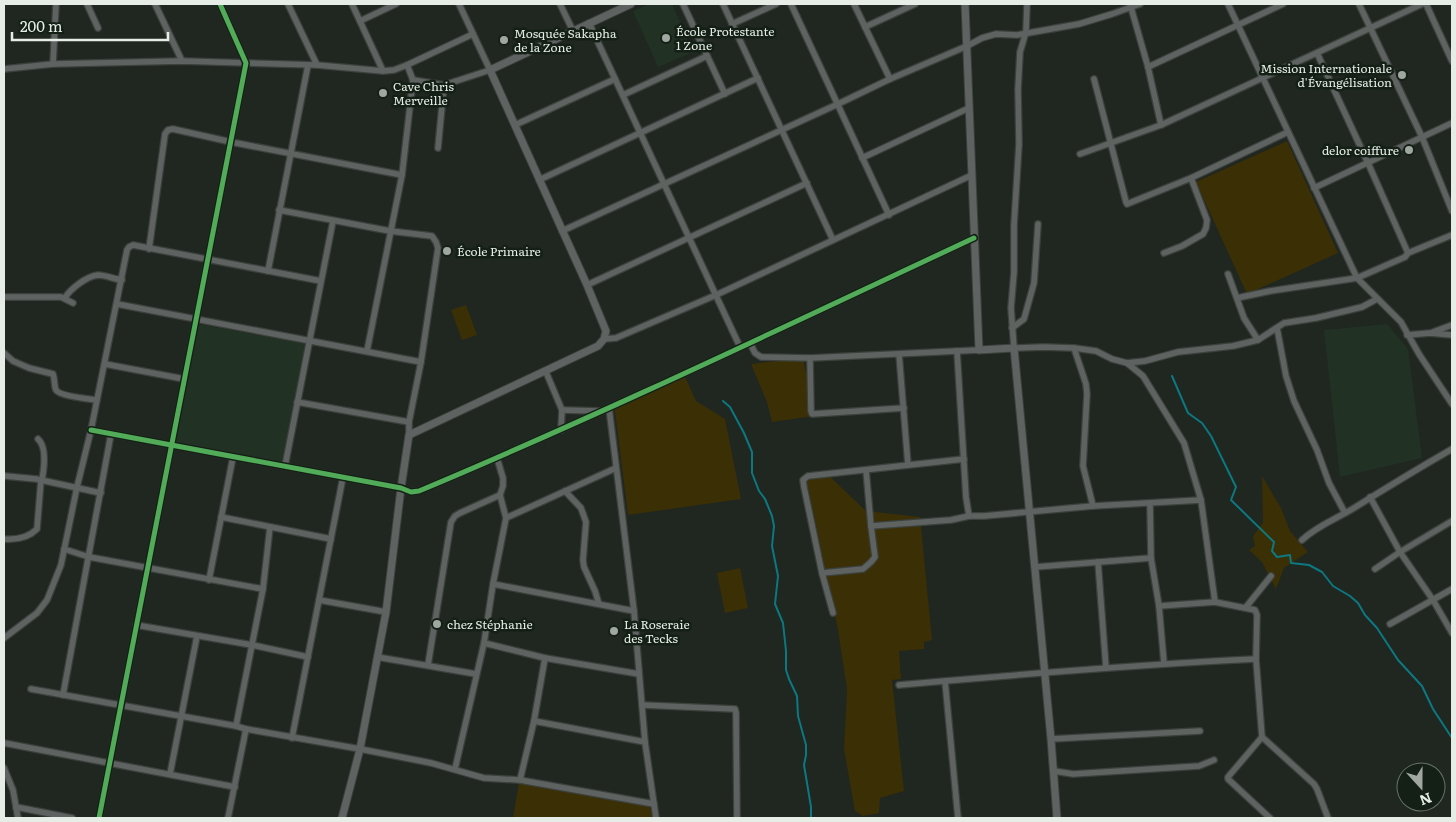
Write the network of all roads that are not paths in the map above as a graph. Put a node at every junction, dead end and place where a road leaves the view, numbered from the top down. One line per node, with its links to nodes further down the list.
1 (56, 4): 42 (street)
2 (87, 4): 31 (street)
3 (155, 4): 39 (street)
4 (220, 4): 41 (street)
5 (288, 4): 45 (street)
6 (352, 4): 26 (street)
7 (394, 4): 26 (street)
8 (459, 4): 35 (street)
9 (560, 4): 33 (street)
10 (683, 4): 38 (street)
11 (723, 4): 28 (street)
12 (776, 4): 28 (street)
13 (791, 4): 59 (street)
14 (854, 4): 30 (street)
15 (915, 4): 30 (street)
16 (965, 4): 36 (street)
17 (1027, 4): 34 (street)
18 (1140, 4): 25 (street)
19 (1228, 4): 29 (street)
20 (1283, 4): 29 (street)
21 (1359, 4): 32 (street)
22 (1422, 4): 32 (street)
23 (1426, 4): 40 (street)
24 (627, 5): 27 (street)
25 (1130, 6): 34 (street); 46 (street)
26 (360, 21): 49 (street)
27 (589, 23): 33 (street); 52 (street)
28 (732, 24): 50 (street)
29 (1238, 24): 46 (street); 51 (street)
30 (865, 27): 53 (street)
31 (98, 28)
32 (1370, 28): 37 (street); 67 (street)
33 (573, 31): 48 (street)
34 (1026, 32): 36 (street); 112 (street)
35 (473, 34): 43 (street); 48 (street)
36 (967, 46): 53 (street); 60 (street)
37 (1317, 53): 51 (street); 74 (street)
38 (707, 56): 57 (street); 58 (street)
39 (182, 61): 41 (street); 42 (street)
40 (1452, 61)
41 (246, 63): 44 (street); 68 (street)
42 (53, 64): 47 (street)
43 (407, 64): 49 (street); 55 (street)
44 (308, 65): 45 (street); 71 (street)
45 (318, 65): 49 (street)
46 (1148, 66): 63 (street)
47 (4, 69)
48 (490, 70): 56 (street); 62 (street)
49 (383, 71)
50 (758, 78): 57 (street); 64 (street)
51 (1263, 78): 63 (street); 65 (street)
52 (615, 79): 58 (street); 62 (street)
53 (890, 79): 59 (street)
54 (1094, 79): 69 (street)
55 (413, 80): 56 (street); 75 (street)
56 (444, 85): 70 (street)
57 (725, 94): 66 (street)
58 (623, 95): 66 (street)
59 (838, 104): 64 (street); 73 (street)
60 (969, 108): 73 (street); 76 (street)
61 (1452, 123): 67 (street)
62 (515, 125): 78 (street)
63 (1161, 125): 69 (street)
64 (782, 129): 79 (street); 80 (street)
65 (1288, 132): 77 (street); 81 (street)
66 (640, 133): 78 (street); 79 (street)
67 (1422, 138): 74 (street); 83 (street)
68 (231, 142): 71 (street); 93 (street); 96 (street)
69 (1110, 144): 72 (street); 77 (street)
70 (438, 148)
71 (290, 154): 75 (street); 82 (street)
72 (1080, 154)
73 (862, 158): 84 (street)
74 (1368, 163): 81 (street); 95 (street)
75 (402, 175): 87 (street)
76 (972, 175): 84 (street); 91 (street)
77 (1191, 178): 94 (street)
78 (539, 180): 88 (street)
79 (664, 184): 88 (street); 90 (street)
80 (807, 184): 90 (street); 92 (street)
81 (1314, 188): 99 (street)
82 (279, 210): 85 (street); 97 (street)
83 (1452, 211)
84 (889, 214): 92 (street)
85 (333, 220): 87 (street); 101 (street)
86 (1038, 224): 112 (street)
87 (390, 231): 125 (street); 130 (street)
88 (562, 231): 102 (street)
89 (1452, 235): 95 (street)
90 (689, 238): 102 (street); 103 (street)
91 (974, 238): 120 (street); 124 (street)
92 (833, 240): 103 (street)
93 (149, 249): 96 (street); 100 (street)
94 (1164, 253)
95 (1408, 253): 99 (street)
96 (208, 260): 97 (street); 110 (street)
97 (268, 271): 101 (street)
98 (1228, 274): 106 (street)
99 (1357, 278): 106 (street); 107 (street)
100 (122, 280): 105 (street); 109 (street)
101 (321, 281): 119 (street)
102 (587, 285): 117 (street)
103 (716, 295): 117 (street); 121 (street)
104 (4, 297): 105 (street)
105 (65, 298): 108 (street)
106 (1237, 298): 118 (street)
107 (1377, 299): 113 (street); 115 (street)
108 (73, 303)
109 (117, 304): 110 (street); 132 (street)
110 (196, 319): 119 (street); 134 (street)
111 (1452, 325): 114 (street)
112 (1012, 328): 122 (street)
113 (1277, 328): 118 (street); 170 (street)
114 (1430, 333): 115 (street); 116 (street)
115 (1408, 335): 137 (street)
116 (1452, 335)
117 (604, 339): 133 (street)
118 (1258, 340): 131 (street)
119 (309, 341): 125 (street); 136 (street)
120 (750, 342): 121 (street); 129 (street)
121 (740, 347): 138 (street)
122 (1014, 348): 123 (street); 124 (street); 169 (street)
123 (1074, 348): 131 (street); 168 (street)
124 (979, 350): 126 (street)
125 (366, 351): 130 (street)
126 (958, 351): 128 (street); 152 (street)
127 (4, 353): 135 (street)
128 (899, 354): 129 (street); 139 (street)
129 (810, 358): 139 (street)
130 (421, 362): 142 (street)
131 (1127, 363): 166 (street)
132 (105, 364): 134 (street); 135 (street)
133 (546, 372): 140 (street); 146 (street)
134 (184, 379): 148 (street)
135 (97, 400): 143 (street)
136 (297, 402): 142 (street); 154 (street)
137 (1452, 404)
138 (609, 408): 141 (street); 155 (street)
139 (904, 408): 153 (street)
140 (562, 410): 141 (street); 144 (street)
141 (602, 411): 144 (street)
142 (409, 422): 146 (street)
143 (91, 430): 145 (street); 160 (street)
144 (561, 430): 151 (street)
145 (112, 434): 148 (street); 163 (street)
146 (409, 435): 161 (street)
147 (38, 439): 159 (street)
148 (172, 445): 150 (street); 186 (street)
149 (1452, 448): 165 (street)
150 (233, 456): 154 (street); 172 (street)
151 (498, 458): 161 (street); 164 (street)
152 (964, 459): 153 (street); 171 (street)
153 (908, 465): 156 (street)
154 (285, 466): 158 (street)
155 (616, 468): 162 (street); 200 (street)
156 (866, 470): 175 (street); 188 (street)
157 (5, 476): 159 (street)
158 (343, 477): 161 (street); 178 (street)
159 (41, 480): 160 (street); 177 (street)
160 (77, 487): 163 (street); 180 (street)
161 (401, 488): 201 (street)
162 (565, 491): 173 (street); 197 (street)
163 (101, 493): 182 (street)
164 (500, 495): 173 (street); 215 (street)
165 (1370, 497): 170 (street); 181 (street)
166 (1201, 500): 167 (street); 196 (street)
167 (1150, 503): 168 (street); 183 (street)
168 (1094, 506): 169 (street)
169 (1030, 511): 171 (street); 185 (street)
170 (1344, 513): 179 (street)
171 (969, 516): 175 (street)
172 (221, 517): 176 (street); 190 (street)
173 (506, 518): 191 (street)
174 (1452, 522): 181 (street)
175 (871, 526): 188 (street)
176 (270, 527): 178 (street); 192 (street)
177 (4, 539)
178 (331, 539): 194 (street)
179 (1302, 540)
180 (64, 549): 182 (street); 207 (street)
181 (1400, 552): 187 (street); 195 (street)
182 (89, 557): 186 (street); 223 (street)
183 (1151, 558): 184 (street); 198 (street)
184 (1098, 562): 185 (street); 216 (street)
185 (1035, 567): 217 (street)
186 (148, 568): 190 (street); 204 (street)
187 (1375, 569)
188 (822, 573): 202 (street)
189 (1271, 576): 199 (street)
190 (209, 580): 192 (street)
191 (493, 584): 197 (street); 208 (street)
192 (263, 588): 209 (street)
193 (1452, 589): 195 (street)
194 (319, 600): 201 (street); 210 (street)
195 (1433, 600): 203 (street); 205 (street)
196 (1215, 602): 198 (street); 199 (street)
197 (599, 604): 200 (street)
198 (1159, 606): 214 (street)
199 (1246, 607): 213 (street)
200 (634, 611): 219 (street)
201 (386, 612): 211 (street)
202 (833, 613)
203 (1390, 624)
204 (136, 625): 206 (street); 225 (street)
205 (1452, 633)
206 (197, 636): 209 (street); 226 (street)
207 (4, 638)
208 (484, 643): 212 (street); 218 (street)
209 (252, 645): 210 (street); 228 (street)
210 (308, 657): 232 (street)
211 (377, 657): 215 (street); 236 (street)
212 (545, 658): 219 (street); 227 (street)
213 (1256, 659): 214 (street); 231 (street)
214 (1164, 664): 216 (street)
215 (428, 665): 218 (street)
216 (1106, 668): 217 (street)
217 (1045, 672): 220 (street); 233 (street)
218 (476, 674): 240 (street)
219 (639, 674): 224 (street)
220 (945, 681): 221 (street); 254 (street)
221 (899, 685)
222 (31, 689): 223 (street)
223 (63, 695): 225 (street)
224 (642, 705): 234 (street); 253 (street)
225 (121, 706): 226 (street); 238 (street)
226 (181, 717): 228 (street); 242 (street)
227 (534, 721): 234 (street); 243 (street)
228 (236, 726): 229 (street)
229 (246, 729): 232 (street); 244 (street)
230 (1200, 731): 233 (street)
231 (1262, 737): 256 (street); 257 (street)
232 (292, 738): 236 (street)
233 (1051, 738): 241 (street)
234 (645, 742): 245 (street)
235 (4, 743): 238 (street)
236 (360, 749): 240 (street); 251 (street)
237 (1214, 760): 241 (street)
238 (110, 763): 242 (street); 249 (street)
239 (4, 768): 246 (street)
240 (455, 769): 243 (street)
241 (1054, 771): 255 (street)
242 (170, 774): 244 (street)
243 (520, 780): 245 (street)
244 (235, 787): 250 (street)
245 (654, 804): 252 (street)
246 (16, 807): 247 (street); 248 (street)
247 (18, 818)
248 (72, 818)
249 (99, 818)
250 (228, 818)
251 (342, 818)
252 (656, 818)
253 (737, 818)
254 (958, 818)
255 (1058, 818)
256 (1270, 818)
257 (1328, 818)

